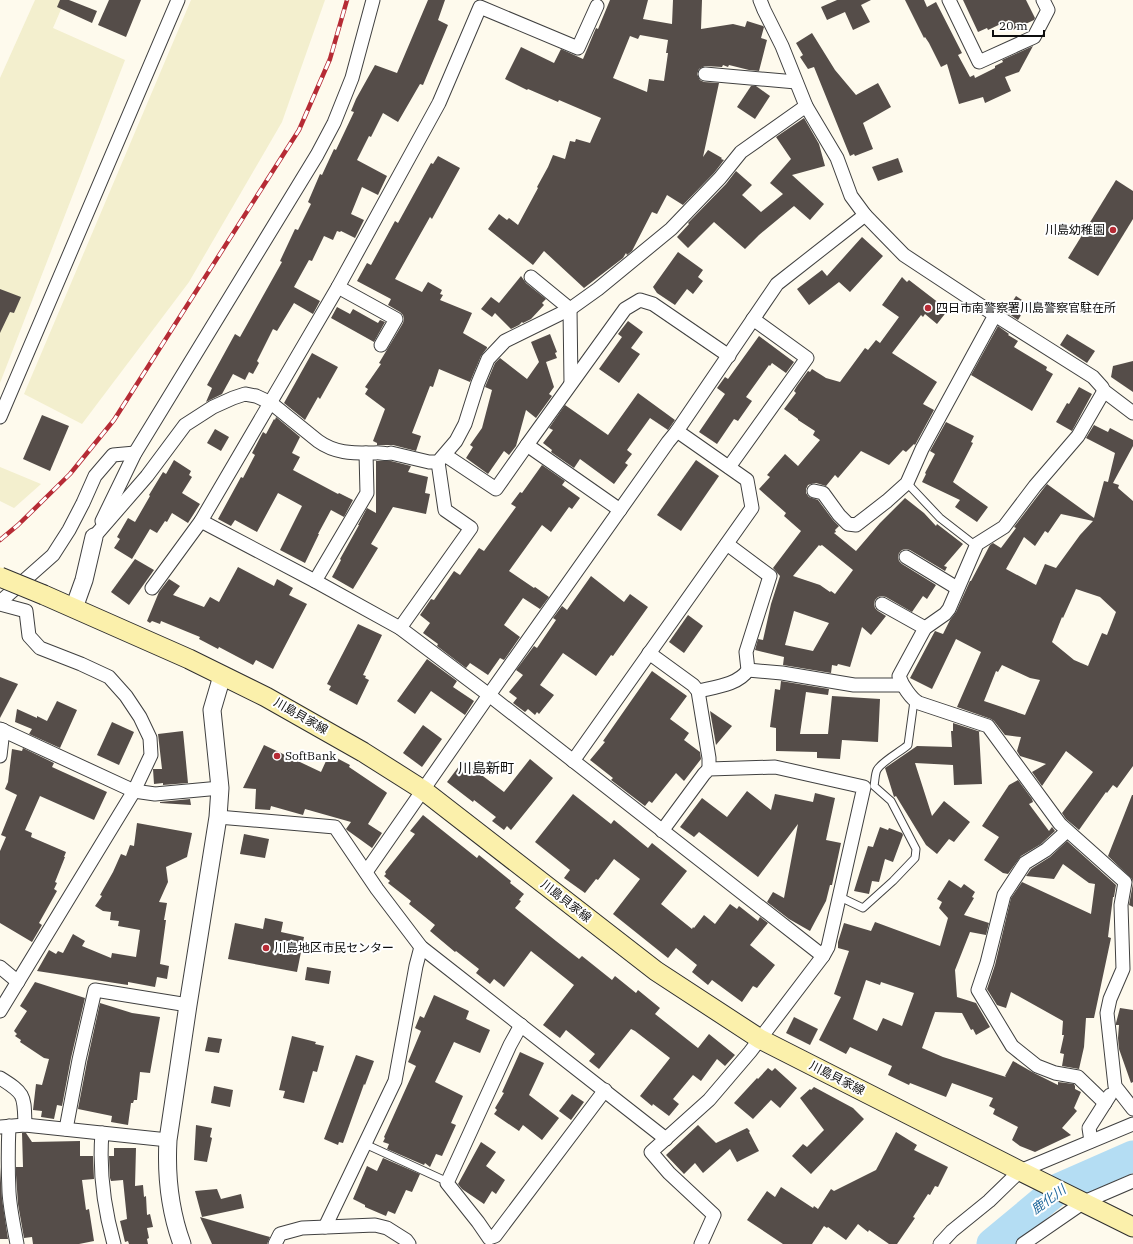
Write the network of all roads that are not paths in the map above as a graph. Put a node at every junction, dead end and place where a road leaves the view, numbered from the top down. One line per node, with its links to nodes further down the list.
1 (373, 0): 25 (street)
2 (760, 0): 8 (street)
3 (949, 0): 4 (street)
4 (1044, 0)
5 (175, 1): 22 (street)
6 (597, 6): 12 (street)
7 (705, 74): 8 (street)
8 (796, 82): 9 (street)
9 (806, 106): 10 (street); 13 (street)
10 (865, 215): 14 (street); 15 (street)
11 (531, 276): 13 (street)
12 (338, 287): 16 (street); 20 (street)
13 (570, 309): 18 (street); 27 (street)
14 (995, 315): 19 (street); 29 (street)
15 (753, 319): 17 (street); 28 (street)
16 (381, 345)
17 (729, 356): 18 (street); 23 (street)
18 (571, 384): 24 (street)
19 (1104, 391): 21 (street); 35 (street)
20 (271, 403): 26 (street); 32 (street); 33 (street)
21 (1133, 413)
22 (0, 417)
23 (677, 432): 28 (street); 31 (street)
24 (527, 445): 27 (street); 31 (street)
25 (135, 453): 33 (street); 41 (street)
26 (366, 453): 27 (street); 38 (street)
27 (442, 458): 44 (street)
28 (729, 467): 34 (street)
29 (907, 484): 30 (street); 35 (lane)
30 (814, 491)
31 (620, 510): 51 (street)
32 (201, 521): 38 (street); 39 (street)
33 (94, 537): 43 (street)
34 (726, 544): 46 (street); 47 (street)
35 (976, 546): 40 (street)
36 (906, 558): 40 (street)
37 (0, 577): 43 (main road, 川島貝家線, bridge)
38 (315, 581): 44 (street)
39 (152, 588)
40 (957, 588): 45 (street)
41 (0, 603): 60 (street)
42 (882, 604): 45 (street)
43 (74, 608): 48 (main road, 川島貝家線)
44 (400, 628): 51 (street)
45 (925, 628): 49 (street)
46 (649, 653): 50 (street); 55 (street)
47 (748, 670): 49 (street); 50 (street)
48 (222, 676): 58 (street); 59 (main road, 川島貝家線)
49 (902, 684): 52 (street)
50 (698, 691): 56 (street)
51 (489, 695): 55 (street); 59 (street)
52 (914, 701): 57 (lane); 63 (street)
53 (2, 729): 54 (street); 60 (street)
54 (0, 756)
55 (573, 761): 62 (street)
56 (709, 769): 57 (street); 62 (street)
57 (869, 787): 65 (street); 65 (lane)
58 (220, 788): 60 (street); 61 (street)
59 (423, 790): 64 (street); 73 (main road, 川島貝家線)
60 (134, 791): 69 (street)
61 (218, 817): 64 (street); 70 (street)
62 (662, 831): 67 (street)
63 (1068, 831): 75 (street); 77 (street)
64 (366, 872): 66 (street)
65 (840, 897): 67 (street)
66 (421, 947): 72 (street); 87 (street)
67 (823, 956): 73 (street)
68 (0, 967): 69 (street)
69 (18, 982): 71 (street)
70 (188, 1005): 82 (street); 85 (street)
71 (0, 1011)
72 (521, 1025): 76 (street); 90 (street)
73 (760, 1039): 84 (street); 88 (main road, 川島貝家線)
74 (0, 1078): 80 (street)
75 (1115, 1086): 77 (street); 78 (street)
76 (604, 1090): 84 (street); 90 (street)
77 (1105, 1102): 86 (street)
78 (1133, 1110)
79 (1133, 1124): 86 (street)
80 (25, 1125): 81 (street); 82 (street)
81 (4, 1127): 94 (street)
82 (66, 1129): 83 (street)
83 (102, 1133): 85 (street); 95 (street)
84 (666, 1139): 99 (street)
85 (168, 1140): 96 (street)
86 (1091, 1141): 88 (street)
87 (365, 1144): 90 (lane); 92 (street)
88 (1020, 1171): 91 (main road, 川島貝家線); 100 (street)
89 (1133, 1180): 91 (street)
90 (448, 1182)
91 (1084, 1202): 93 (main road, 川島貝家線); 101 (street)
92 (325, 1226): 97 (street); 98 (street)
93 (1133, 1227)
94 (17, 1244)
95 (114, 1244)
96 (182, 1244)
97 (275, 1244)
98 (409, 1244)
99 (701, 1244)
100 (940, 1244)
101 (1023, 1244)

